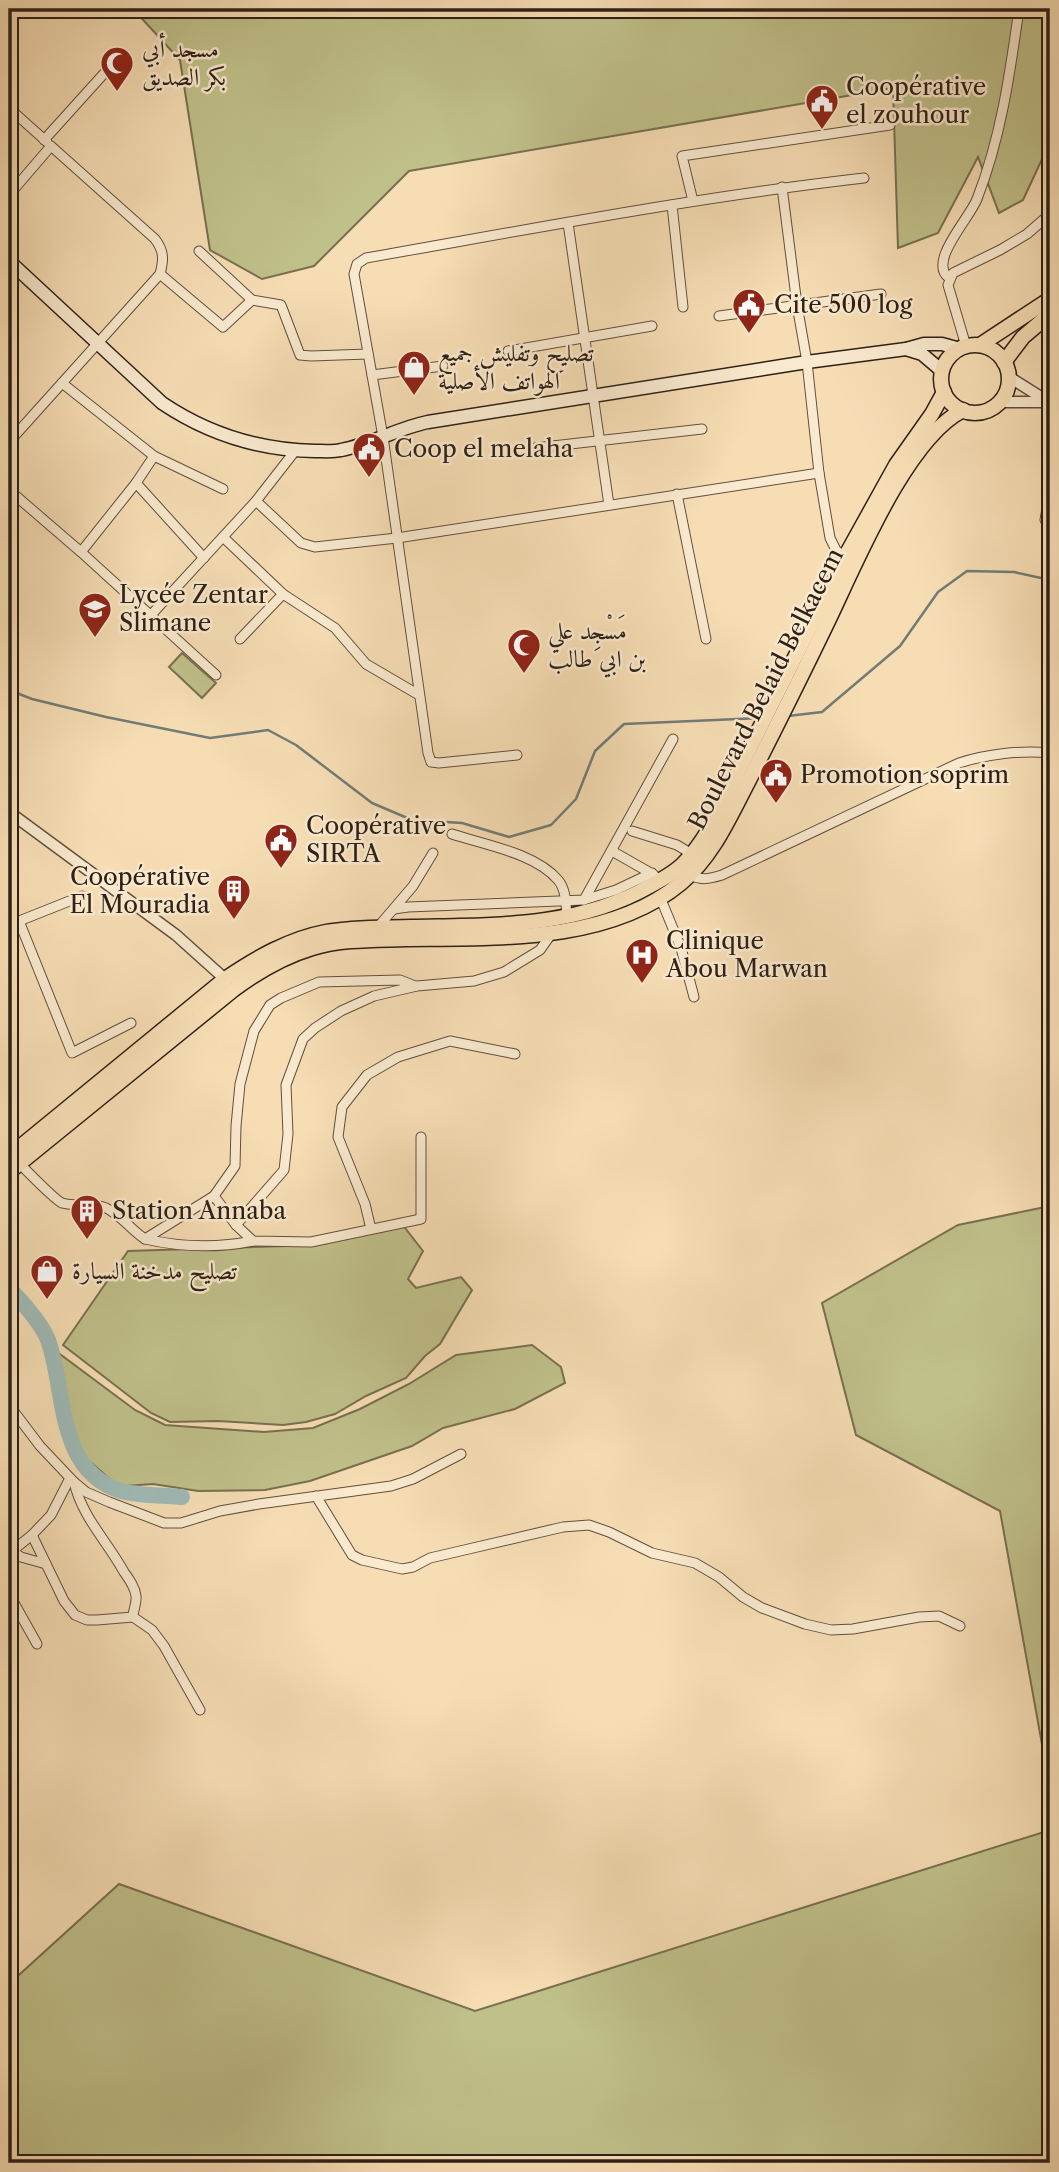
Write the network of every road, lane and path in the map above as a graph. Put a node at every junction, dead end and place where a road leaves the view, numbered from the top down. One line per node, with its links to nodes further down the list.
1 (1019, 9): 16 (street)
2 (109, 68): 5 (street)
3 (9, 108): 5 (street)
4 (890, 125): 9 (street)
5 (48, 143): 8 (street); 15 (street)
6 (863, 178): 7 (street)
7 (782, 187): 9 (street); 20 (street)
8 (9, 195)
9 (693, 201): 10 (street)
10 (671, 205): 12 (street); 21 (street)
11 (1050, 214): 16 (street)
12 (568, 223): 25 (street); 30 (street)
13 (199, 251): 19 (street)
14 (9, 261): 26 (main road)
15 (160, 274): 19 (street); 26 (street)
16 (949, 278): 27 (street)
17 (881, 294): 20 (street)
18 (1050, 299): 27 (main road)
19 (252, 300): 30 (street)
20 (797, 305): 23 (street); 31 (street)
21 (683, 307)
22 (1050, 314): 32 (main road)
23 (719, 316)
24 (652, 326): 25 (street)
25 (585, 338): 29 (street); 39 (street)
26 (99, 342): 37 (street); 48 (main road)
27 (969, 347): 28 (main road); 32 (main road); 34 (main road)
28 (906, 349): 31 (main road); 34 (main road)
29 (508, 351)
30 (368, 354): 35 (street)
31 (807, 362): 39 (main road); 50 (street)
32 (1004, 362): 36 (main road)
33 (443, 366): 35 (street)
34 (942, 371): 38 (main road)
35 (372, 375): 44 (street)
36 (1009, 377): 40 (main road); 41 (street)
37 (62, 383): 46 (street); 49 (street)
38 (944, 392): 42 (main road); 62 (main road, Boulevard Belaid Belkacem)
39 (593, 396): 44 (main road); 45 (street)
40 (1000, 402): 41 (street); 42 (main road)
41 (1050, 402)
42 (963, 410): 70 (main road, Boulevard Belaid Belkacem)
43 (702, 429): 45 (street)
44 (383, 437): 48 (main road); 60 (street)
45 (600, 441): 47 (street); 57 (street)
46 (9, 442)
47 (535, 448)
48 (295, 451): 56 (street)
49 (154, 456): 51 (street); 52 (street)
50 (819, 473): 55 (street); 62 (street)
51 (136, 483): 61 (street); 63 (street)
52 (223, 489)
53 (9, 490): 61 (street)
54 (1050, 491): 58 (street)
55 (677, 494): 57 (street); 67 (street)
56 (256, 500): 59 (street); 60 (street)
57 (609, 505): 60 (street)
58 (1045, 520)
59 (223, 537): 63 (street); 64 (street)
60 (397, 538): 69 (street)
61 (81, 552): 65 (street)
62 (845, 557): 70 (main road, Boulevard Belaid Belkacem)
63 (204, 558): 65 (street)
64 (282, 594): 66 (street); 69 (street)
65 (151, 615): 68 (street)
66 (240, 639)
67 (706, 639)
68 (216, 675)
69 (419, 695): 73 (street)
70 (780, 703): 79 (main road, Boulevard Belaid Belkacem)
71 (673, 739): 77 (street)
72 (1050, 753): 80 (street)
73 (517, 755)
74 (9, 812): 92 (street)
75 (632, 831): 79 (street)
76 (452, 834): 84 (street)
77 (611, 851): 81 (street); 85 (street)
78 (433, 853): 86 (street)
79 (697, 857): 80 (main road, Boulevard Belaid Belkacem)
80 (685, 871): 81 (main road, Boulevard Belaid Belkacem); 83 (main road, Boulevard Belaid Belkacem)
81 (657, 876): 85 (street); 87 (main road, Boulevard Belaid Belkacem)
82 (82, 896): 88 (street)
83 (660, 897): 91 (main road, Boulevard Belaid Belkacem); 94 (street)
84 (566, 900): 85 (street); 86 (street); 87 (street)
85 (584, 900)
86 (394, 909): 90 (street)
87 (567, 917): 90 (main road, Boulevard Belaid Belkacem)
88 (19, 921): 89 (street); 95 (street)
89 (9, 925)
90 (378, 928): 92 (main road, Boulevard Belaid Belkacem)
91 (552, 933): 93 (street); 98 (main road, Boulevard Belaid Belkacem)
92 (225, 979): 98 (main road, Boulevard Belaid Belkacem)
93 (417, 986): 99 (street); 100 (street)
94 (694, 997)
95 (131, 1023)
96 (515, 1054): 101 (street)
97 (421, 1137): 101 (street)
98 (12, 1161): 102 (street)
99 (214, 1196): 100 (street); 102 (street)
100 (236, 1225): 103 (street)
101 (371, 1229): 103 (street)
102 (145, 1239): 103 (street)
103 (253, 1241)
104 (9, 1405): 106 (street)
105 (461, 1454): 107 (street)
106 (72, 1480): 107 (street); 108 (street); 112 (street)
107 (316, 1496): 113 (street)
108 (32, 1535): 109 (street); 110 (street)
109 (10, 1552): 110 (street)
110 (46, 1564): 112 (street)
111 (9, 1594): 114 (street)
112 (133, 1617): 115 (street)
113 (960, 1626)
114 (37, 1644)
115 (200, 1710)

